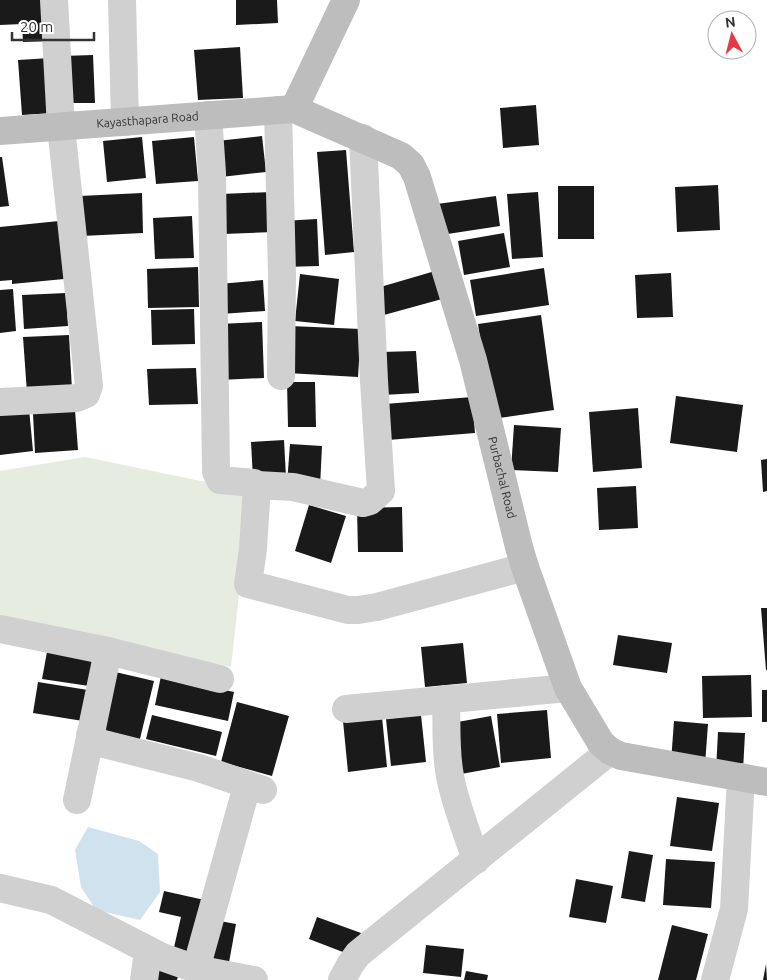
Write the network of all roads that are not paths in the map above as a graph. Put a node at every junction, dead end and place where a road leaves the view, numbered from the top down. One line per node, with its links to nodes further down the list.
1 (54, 0): 7 (street)
2 (122, 0): 6 (street)
3 (346, 0): 4 (street)
4 (286, 109): 5 (street, Kayasthapara Road); 9 (street, Purbachal Road); 10 (street)
5 (208, 116): 6 (street, Kayasthapara Road); 12 (street)
6 (125, 122): 7 (street, Kayasthapara Road)
7 (61, 127): 8 (street, Kayasthapara Road); 11 (street)
8 (0, 131)
9 (363, 138): 12 (street); 13 (street, Purbachal Road)
10 (281, 376)
11 (0, 402)
12 (257, 485): 13 (street)
13 (525, 567): 17 (street, Purbachal Road)
14 (0, 629): 15 (street)
15 (108, 650): 16 (street); 20 (street)
16 (220, 679)
17 (568, 688): 18 (street); 21 (street, Purbachal Road)
18 (446, 699): 19 (street); 24 (street)
19 (346, 708)
20 (90, 735): 23 (street); 27 (street)
21 (610, 751): 22 (street); 24 (street)
22 (754, 779): 31 (street)
23 (77, 800)
24 (476, 860): 30 (street)
25 (0, 888): 26 (street)
26 (148, 952): 27 (street); 28 (street)
27 (196, 969): 29 (street)
28 (144, 980)
29 (254, 980)
30 (342, 980)
31 (715, 980)

